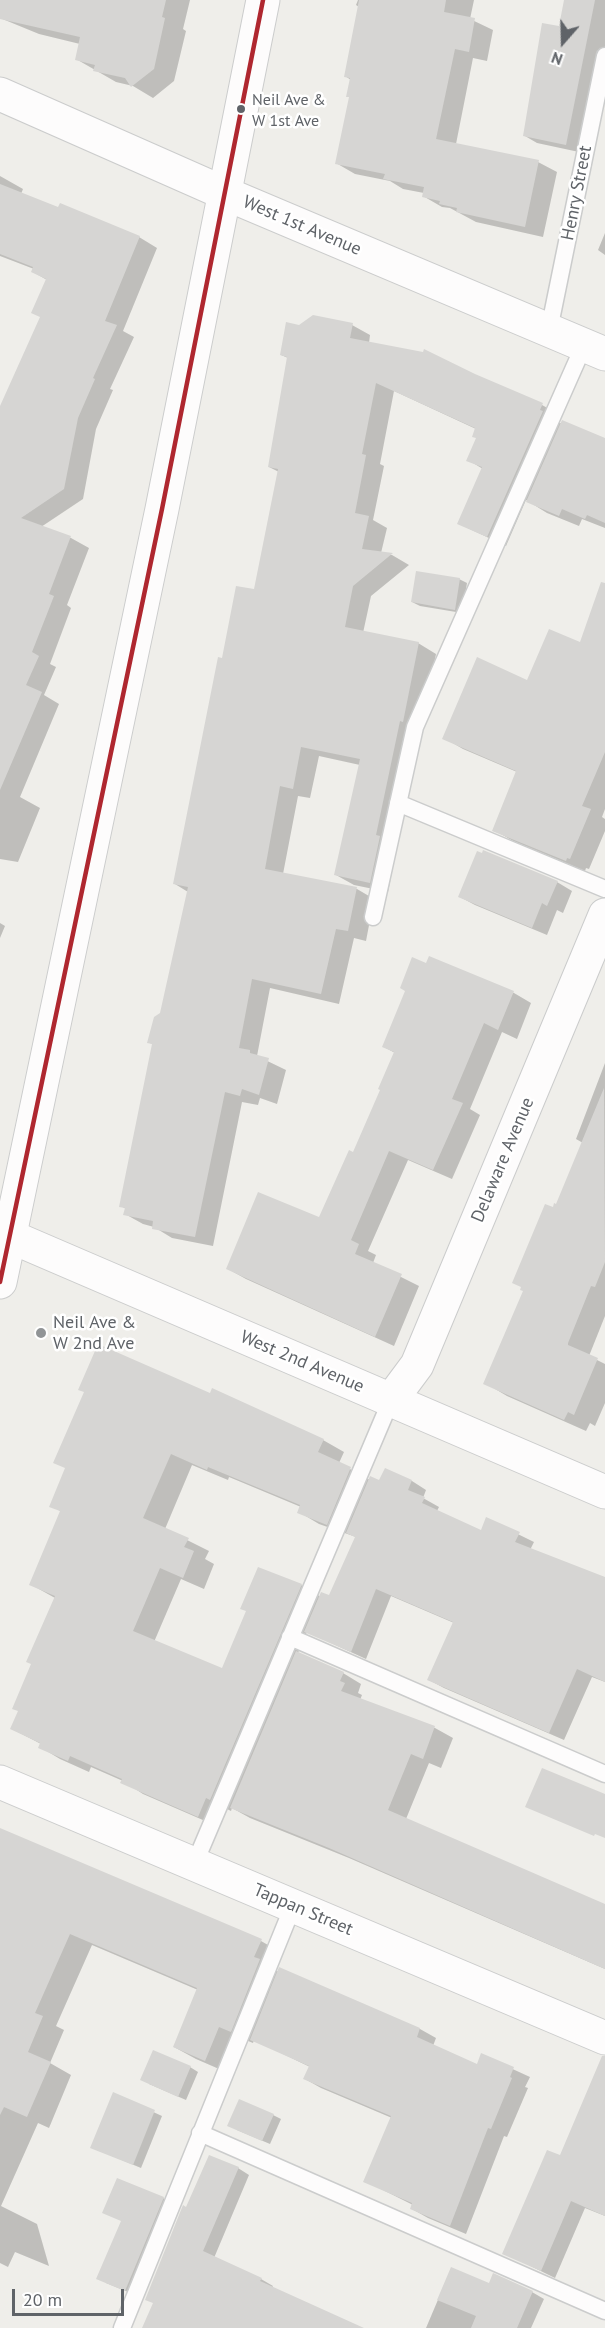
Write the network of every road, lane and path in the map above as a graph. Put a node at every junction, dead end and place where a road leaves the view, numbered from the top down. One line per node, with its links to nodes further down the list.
1 (263, 0): 4 (street)
2 (605, 56): 5 (lane, Henry Street)
3 (0, 94): 4 (street, West 1st Avenue)
4 (224, 193): 5 (street, West 1st Avenue); 11 (street)
5 (549, 330): 6 (street, West 1st Avenue)
6 (595, 350): 7 (lane)
7 (398, 802): 8 (lane); 10 (lane)
8 (605, 889)
9 (605, 915): 13 (street, Delaware Avenue)
10 (373, 917)
11 (5, 1234): 12 (street); 13 (street, West 2nd Avenue)
12 (0, 1282)
13 (390, 1400): 14 (street, West 2nd Avenue); 15 (lane)
14 (605, 1492)
15 (290, 1637): 16 (lane); 18 (lane)
16 (605, 1774)
17 (0, 1782): 18 (street, Tappan Street)
18 (194, 1864): 19 (street, Tappan Street)
19 (292, 1906): 20 (street, Tappan Street); 21 (lane)
20 (605, 2038)
21 (200, 2133): 22 (lane); 23 (lane)
22 (605, 2310)
23 (122, 2328)

